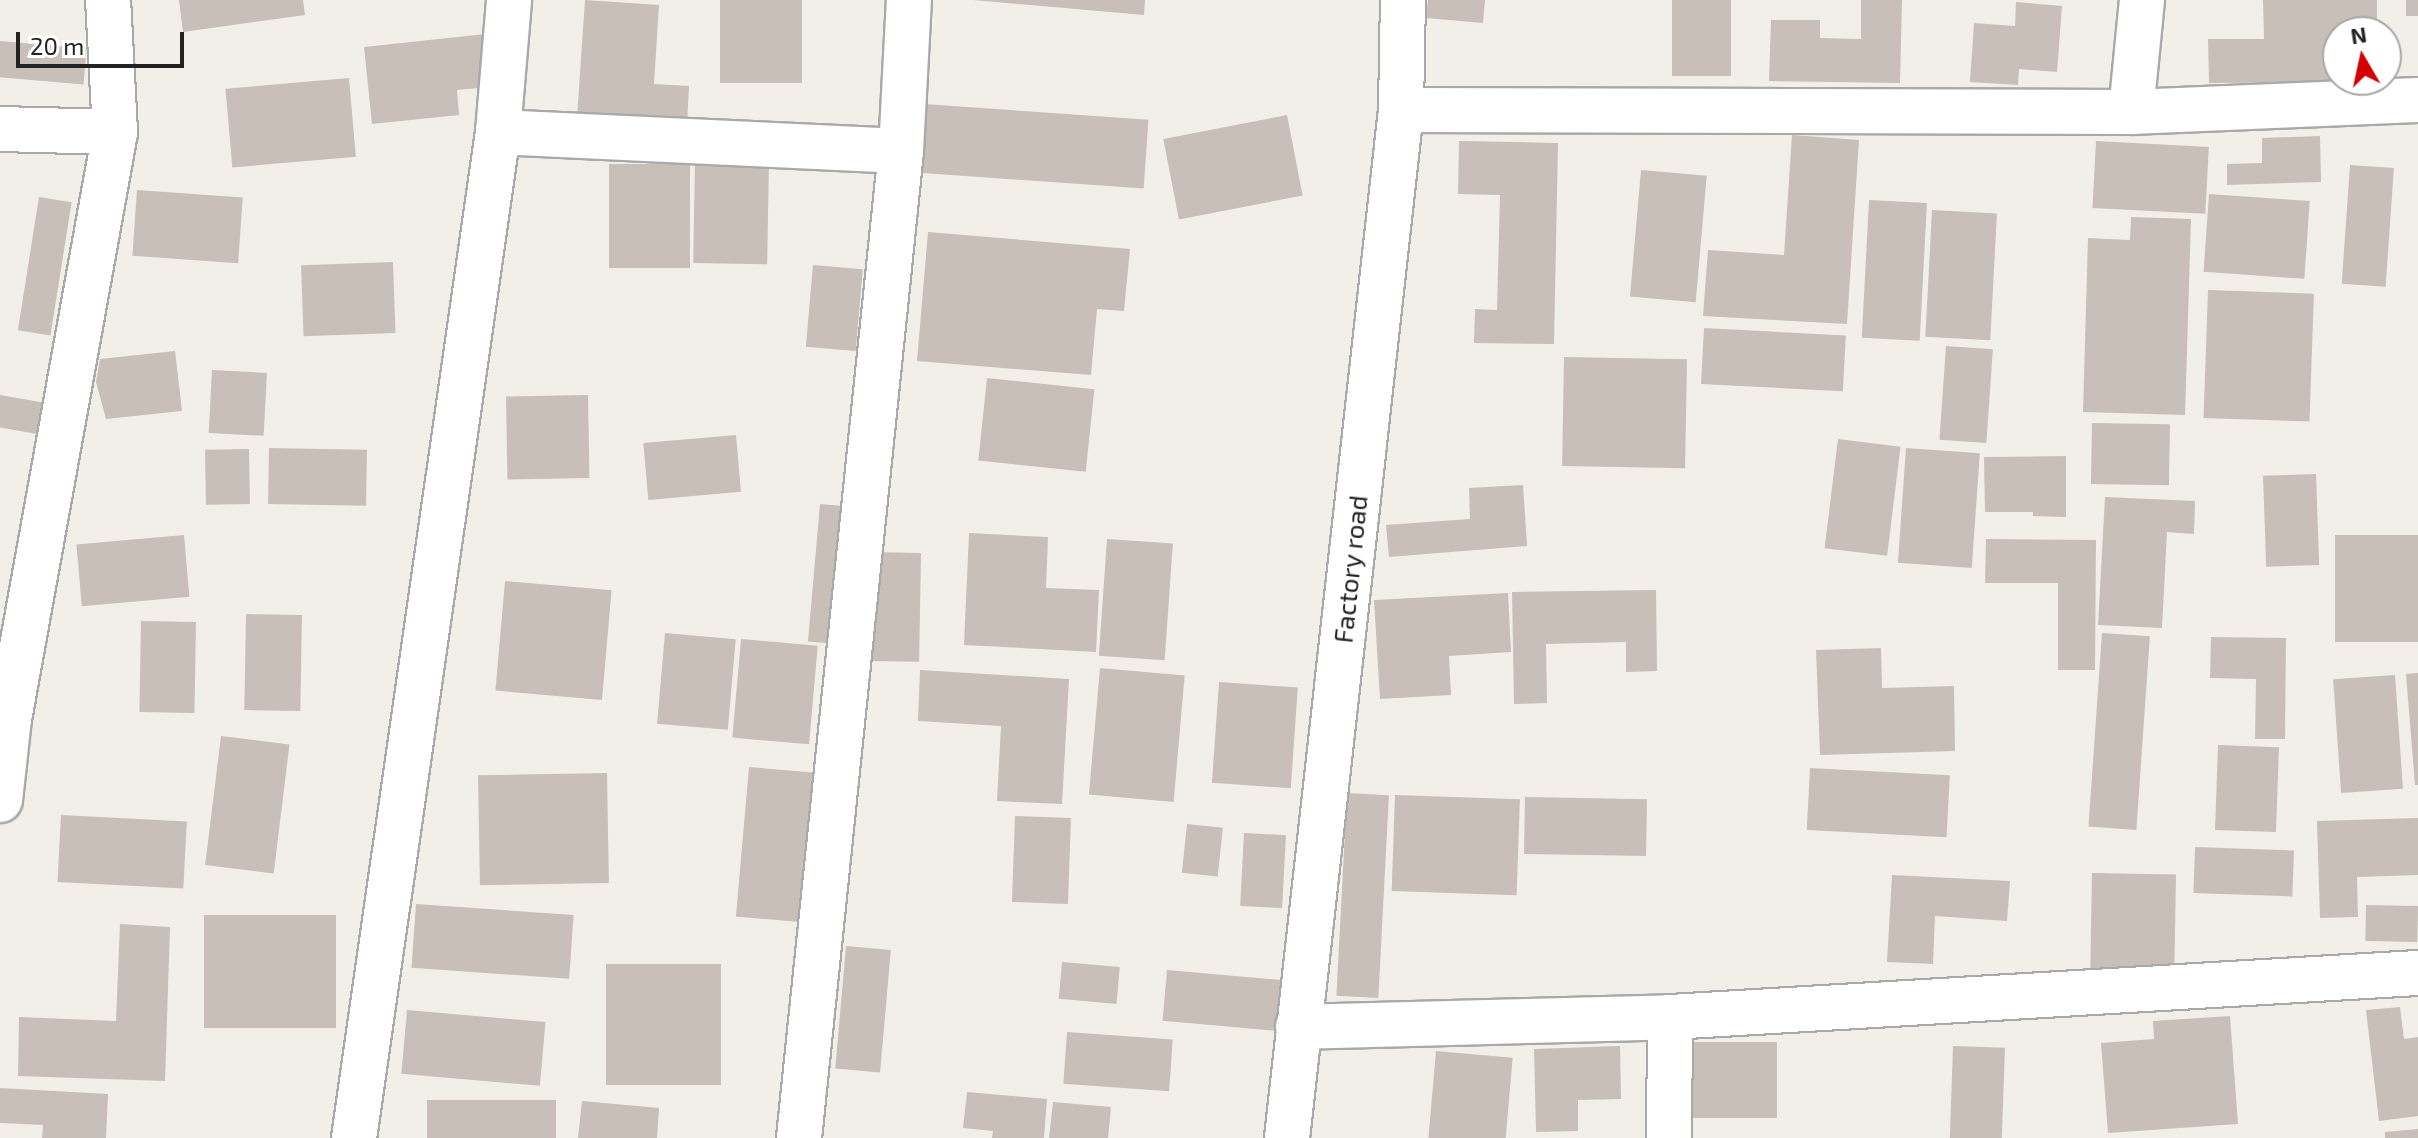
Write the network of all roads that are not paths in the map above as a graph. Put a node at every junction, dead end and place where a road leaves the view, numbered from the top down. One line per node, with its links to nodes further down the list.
1 (108, 0): 10 (street)
2 (509, 0): 11 (street)
3 (909, 0): 12 (street)
4 (1403, 0): 7 (street, Factory road)
5 (2142, 0): 8 (street)
6 (2418, 100): 8 (street)
7 (1401, 110): 8 (street); 17 (street, Factory road)
8 (2131, 112)
9 (0, 129): 10 (street)
10 (115, 132): 13 (street)
11 (498, 132): 12 (street); 18 (street)
12 (901, 151): 19 (street)
13 (4, 718): 14 (street)
14 (0, 800)
15 (2418, 973): 16 (street)
16 (1670, 1017): 17 (street); 21 (street)
17 (1298, 1027): 20 (street, Factory road)
18 (354, 1138)
19 (799, 1138)
20 (1287, 1138)
21 (1669, 1138)

